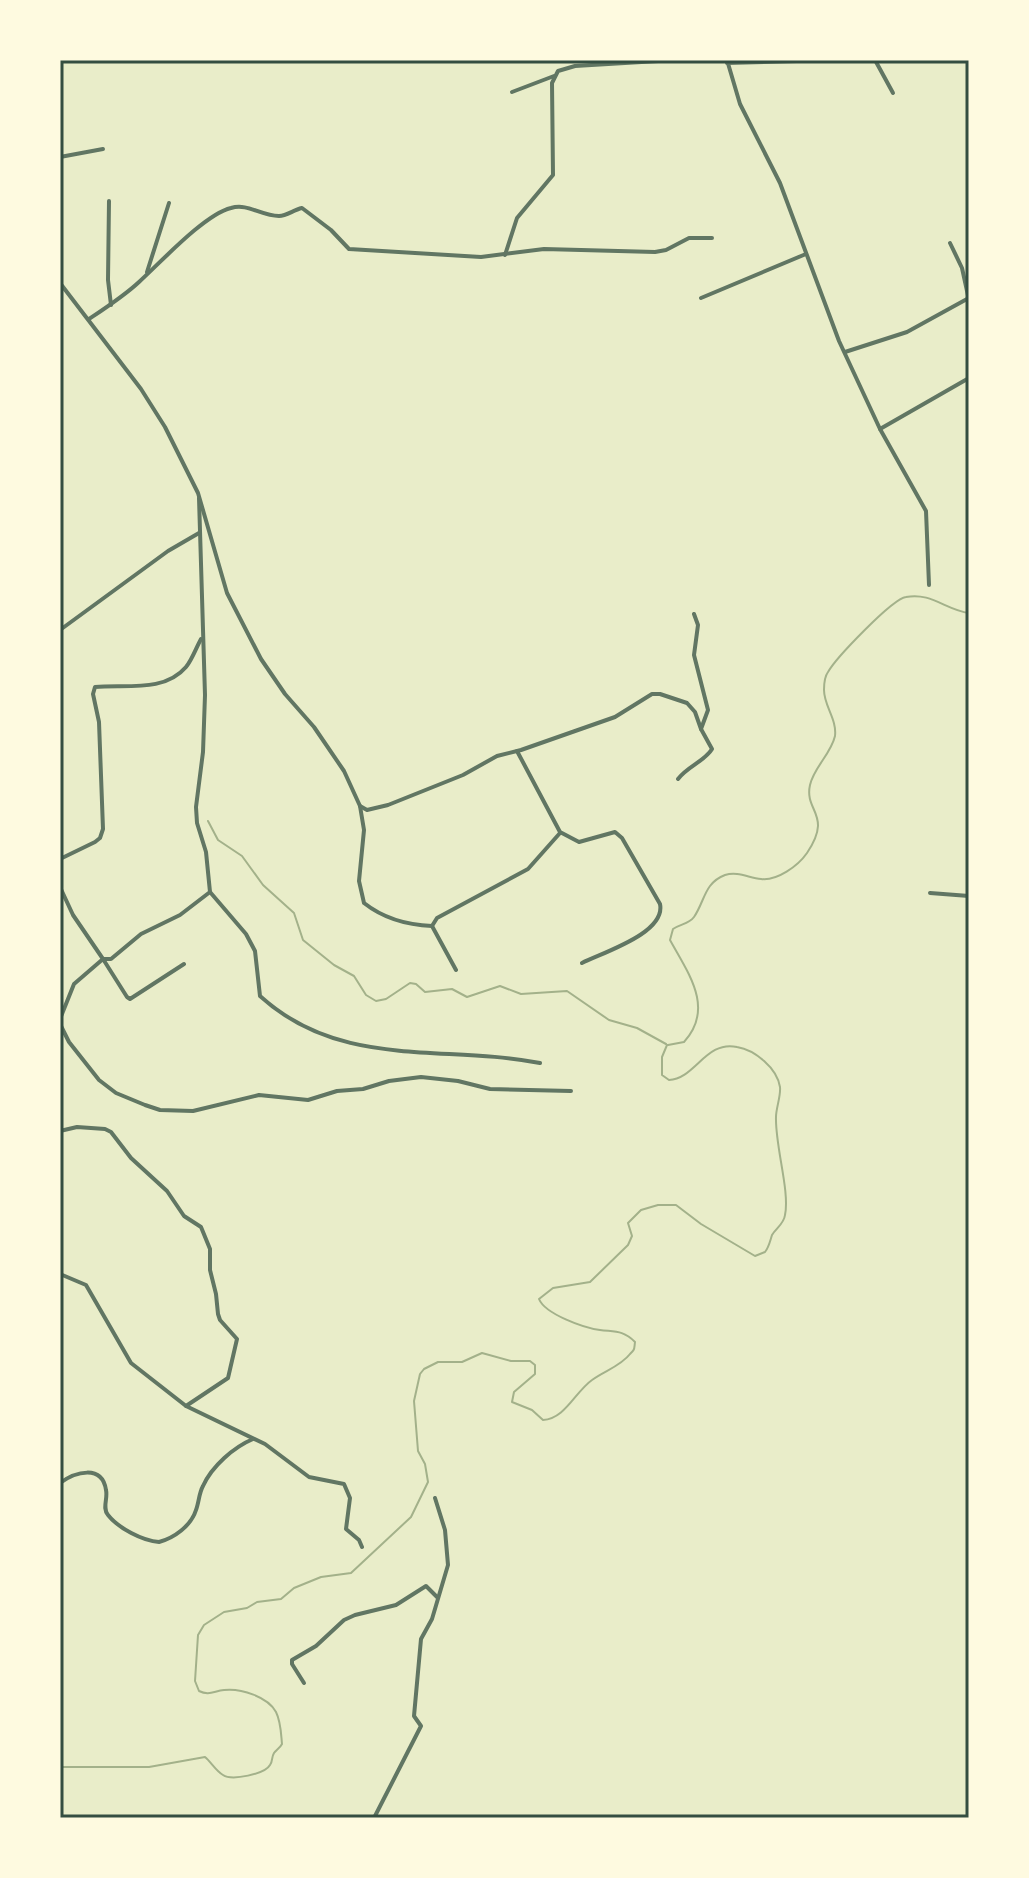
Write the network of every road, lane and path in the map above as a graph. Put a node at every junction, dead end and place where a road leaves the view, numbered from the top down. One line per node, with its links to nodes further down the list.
1 (675, 60): 5 (street)
2 (831, 60): 4 (street)
3 (875, 60): 7 (street)
4 (727, 62): 14 (street)
5 (554, 76): 6 (street); 15 (street)
6 (512, 92)
7 (893, 93)
8 (103, 149): 9 (street)
9 (60, 157)
10 (109, 201): 20 (street)
11 (169, 203): 16 (street)
12 (712, 238): 15 (street)
13 (950, 243): 19 (street)
14 (806, 254): 18 (street); 22 (street)
15 (505, 255): 16 (street)
16 (147, 274): 20 (street)
17 (60, 283): 21 (street)
18 (701, 298)
19 (968, 300): 22 (street)
20 (111, 305): 21 (street)
21 (89, 319): 25 (street)
22 (845, 352): 24 (street)
23 (969, 378): 24 (street)
24 (880, 429): 27 (street)
25 (198, 493): 26 (street); 34 (street)
26 (199, 533): 29 (street); 30 (street)
27 (929, 585)
28 (694, 614): 31 (street)
29 (60, 630)
30 (202, 638): 36 (street); 38 (street)
31 (701, 729): 32 (street); 33 (street)
32 (517, 751): 34 (street); 35 (street)
33 (678, 779)
34 (360, 806): 41 (street)
35 (560, 832): 41 (street); 43 (street)
36 (60, 859)
37 (60, 887): 42 (street)
38 (210, 892): 42 (street); 46 (street)
39 (930, 893): 40 (street)
40 (969, 896)
41 (432, 926): 45 (street)
42 (103, 959): 44 (street); 47 (street)
43 (582, 963)
44 (184, 964)
45 (456, 970)
46 (540, 1063)
47 (571, 1091)
48 (60, 1131): 50 (street)
49 (60, 1274): 50 (street)
50 (186, 1406): 51 (street)
51 (255, 1438): 52 (street); 54 (street)
52 (60, 1483)
53 (435, 1498): 55 (street)
54 (362, 1547)
55 (437, 1597): 56 (street); 57 (street)
56 (304, 1683)
57 (374, 1818)

